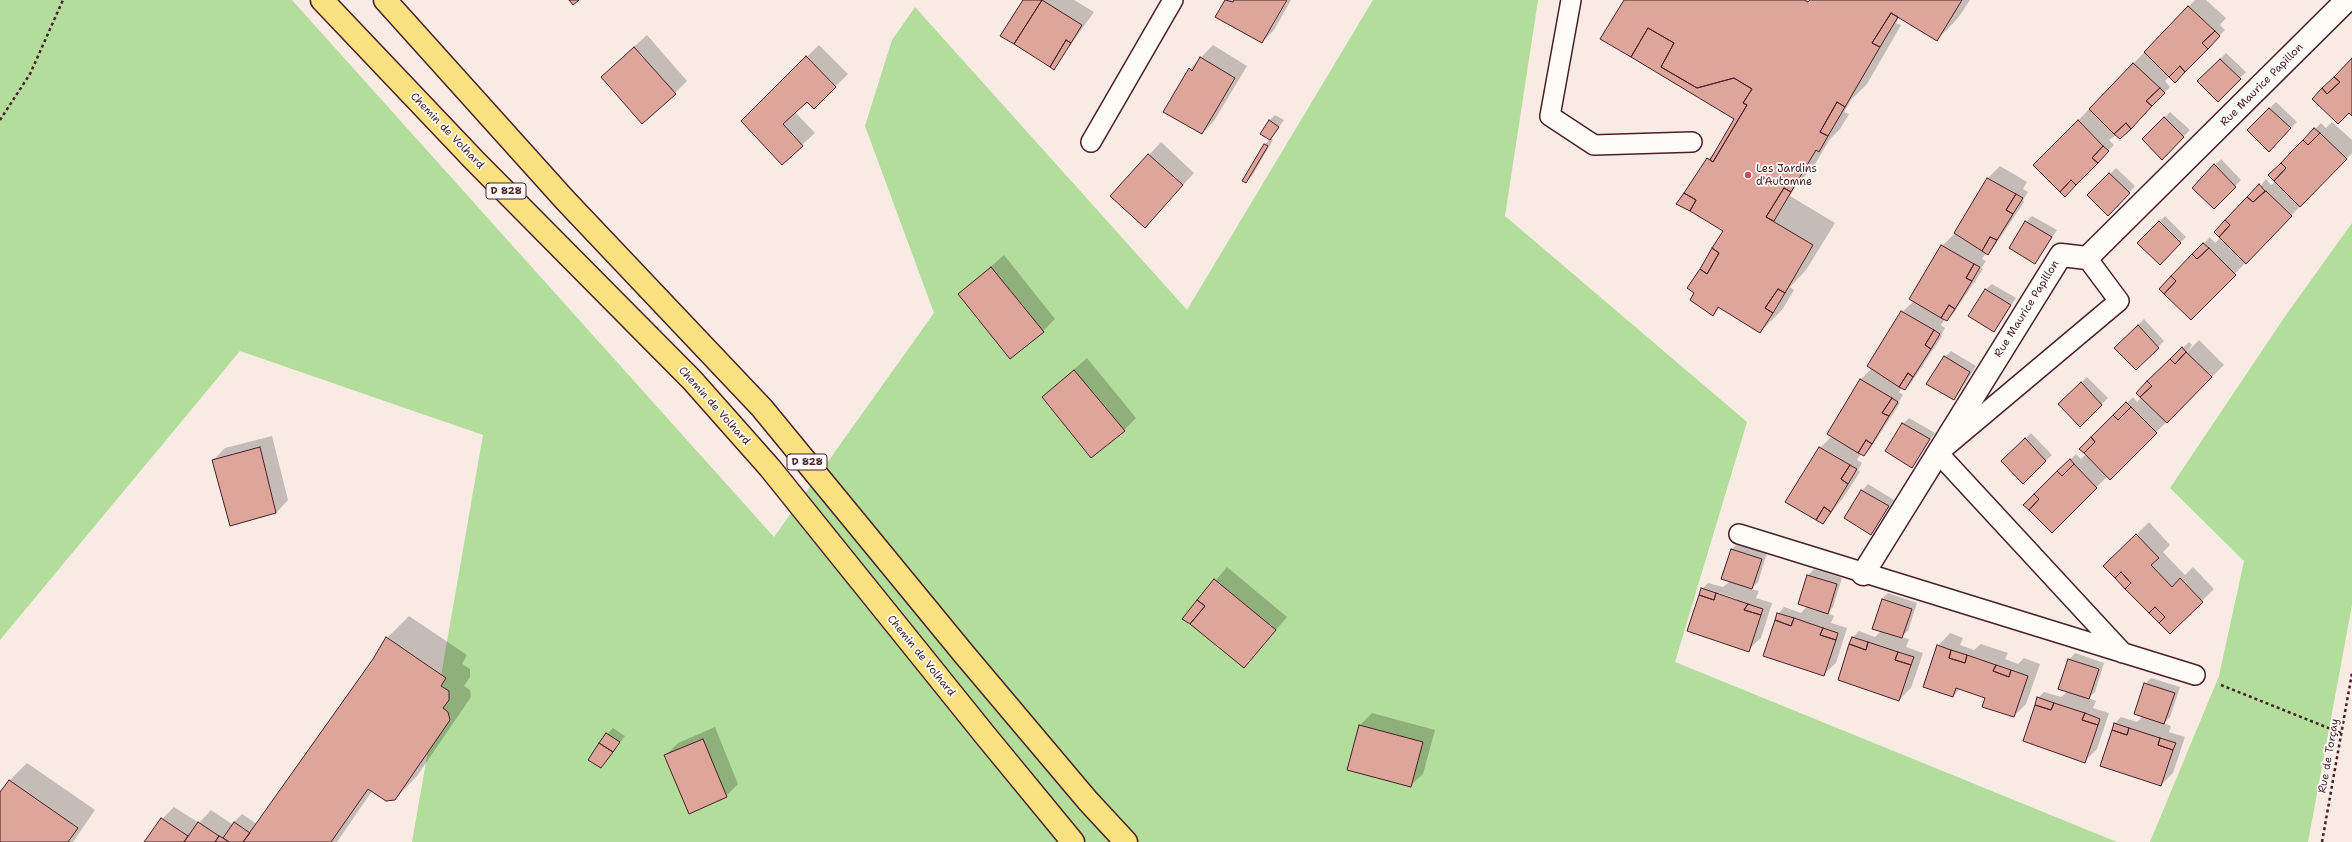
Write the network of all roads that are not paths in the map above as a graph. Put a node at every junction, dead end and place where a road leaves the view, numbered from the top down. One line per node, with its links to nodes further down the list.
1 (322, 0): 14 (main road, Chemin de Volhard / D 828)
2 (385, 0): 15 (main road, D 828)
3 (1173, 0): 6 (lane)
4 (1571, 0): 7 (lane)
5 (2347, 0): 8 (street, Rue Maurice Papillon)
6 (1091, 142)
7 (1692, 142)
8 (2087, 258): 9 (street, Rue Maurice Papillon); 9 (lane)
9 (1938, 453): 11 (street, Rue Maurice Papillon); 12 (lane)
10 (1739, 534): 11 (lane)
11 (1863, 574): 12 (lane)
12 (2123, 653): 13 (lane)
13 (2194, 675)
14 (1073, 842)
15 (1126, 842)

